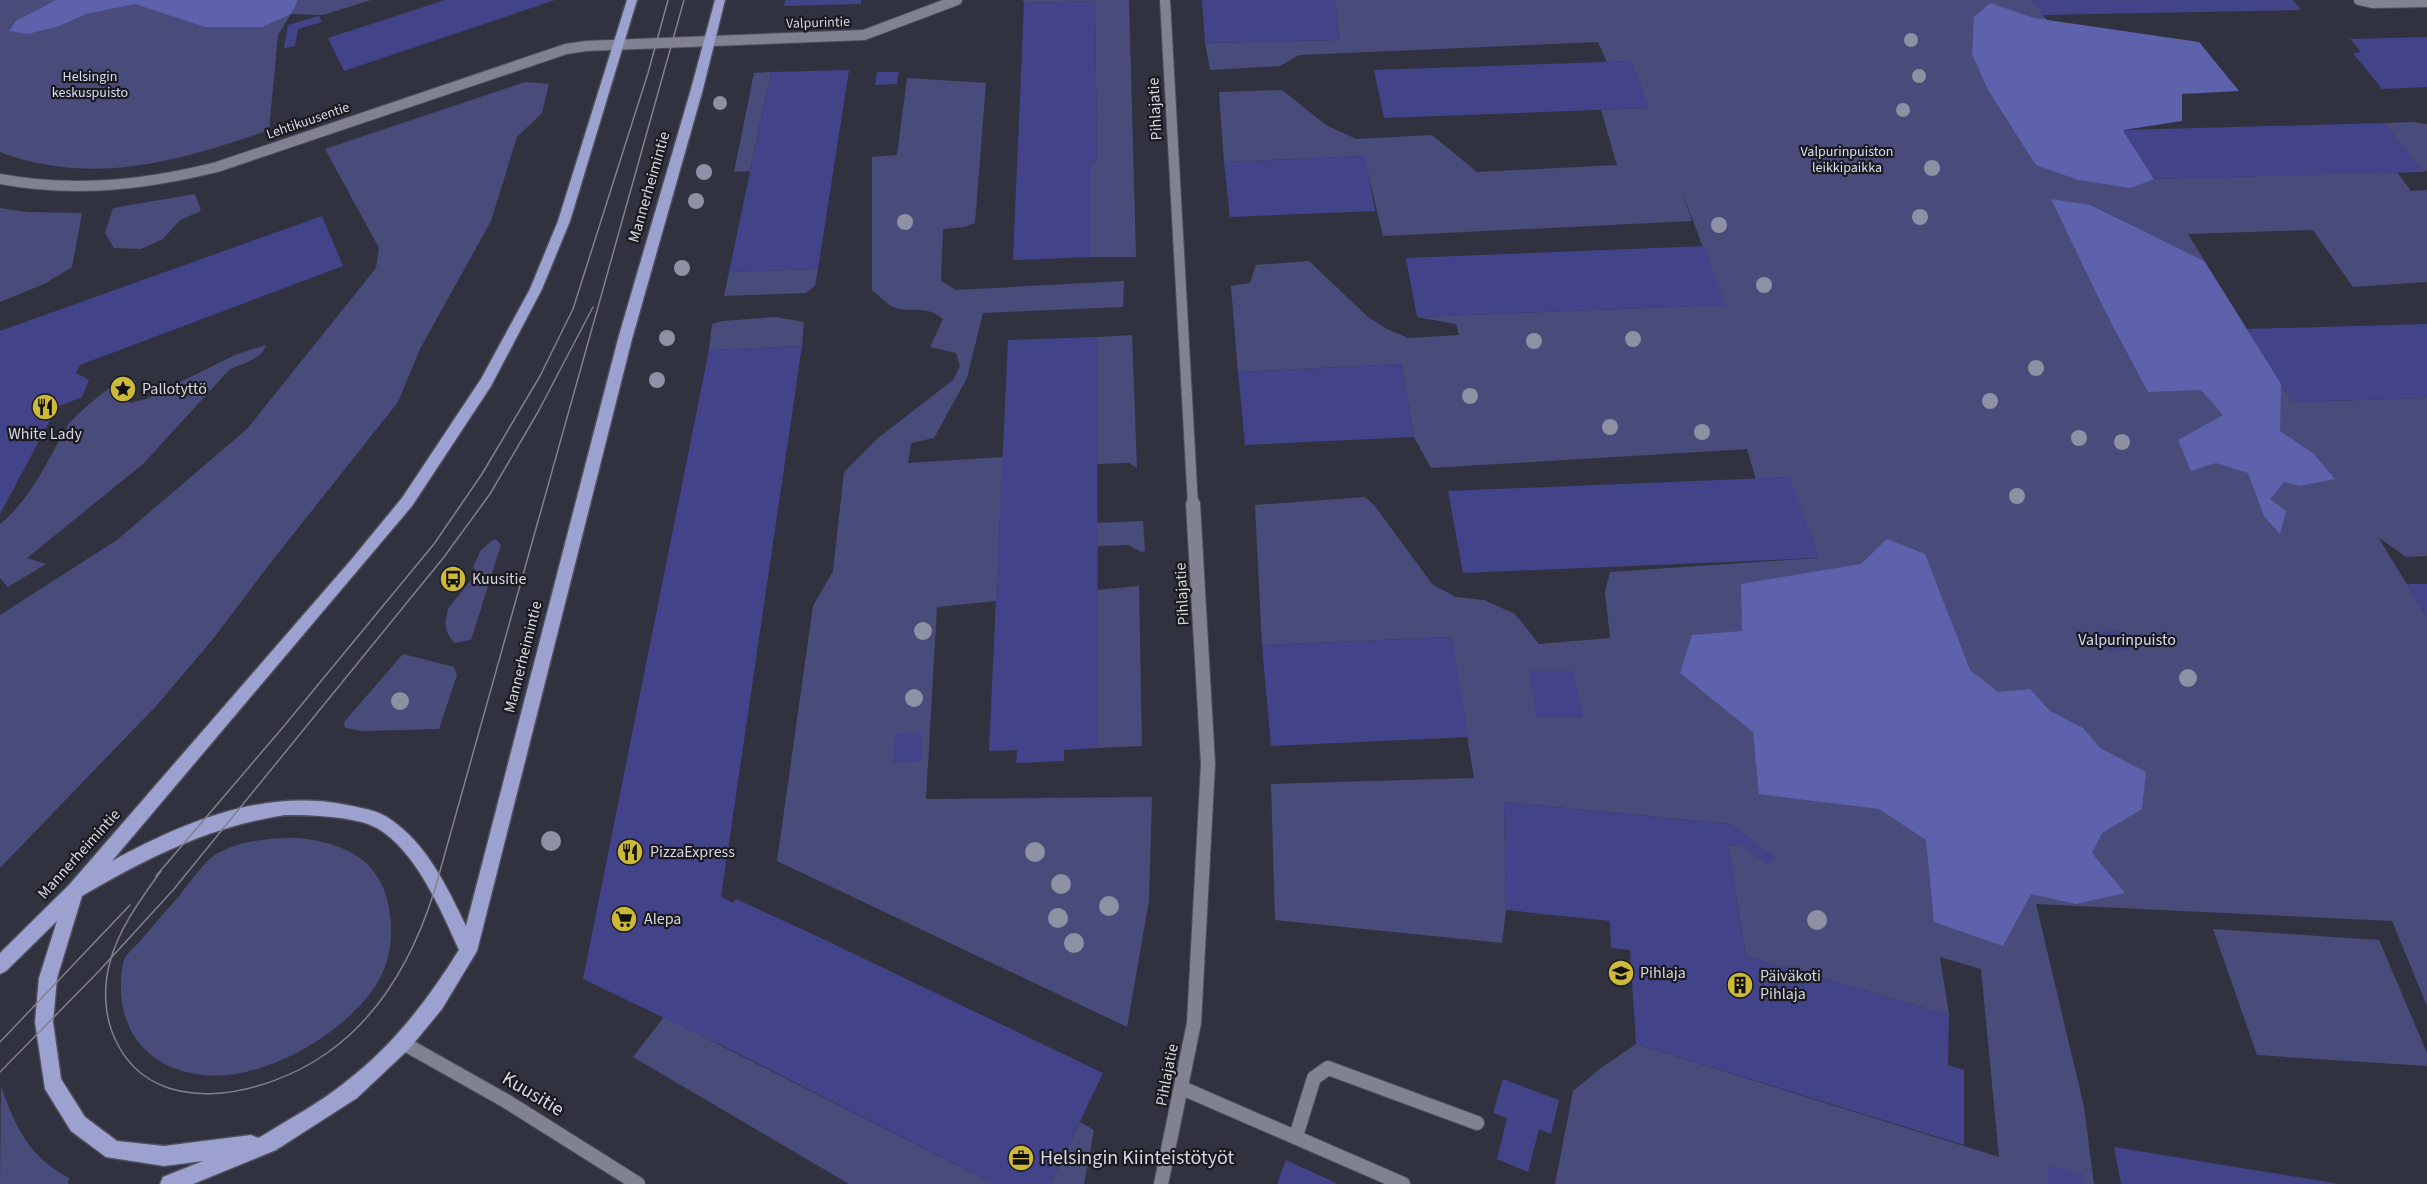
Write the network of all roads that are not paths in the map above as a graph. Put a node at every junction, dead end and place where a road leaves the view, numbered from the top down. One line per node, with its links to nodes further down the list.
1 (632, 0): 8 (main road, Mannerheimintie)
2 (720, 0): 7 (main road, Mannerheimintie)
3 (957, 0): 7 (street, Valpurintie)
4 (1166, 0): 14 (street, Pihlajatie)
5 (2359, 0): 6 (street)
6 (2427, 2)
7 (710, 40): 8 (street, Valpurintie); 11 (main road, Mannerheimintie)
8 (619, 44): 9 (street, Lehtikuusentie); 10 (main road, Mannerheimintie)
9 (0, 179)
10 (75, 891): 11 (main road); 12 (main road, Mannerheimintie); 17 (main road)
11 (468, 951): 13 (main road, Mannerheimintie)
12 (0, 965)
13 (403, 1043): 17 (main road, Mannerheimintie); 19 (street, Kuusitie)
14 (1182, 1088): 16 (street); 20 (street, Pihlajatie)
15 (1477, 1123): 16 (street)
16 (1296, 1136): 21 (street)
17 (269, 1143): 18 (main road, Mannerheimintie)
18 (170, 1184)
19 (638, 1184)
20 (1161, 1184)
21 (1403, 1184)

